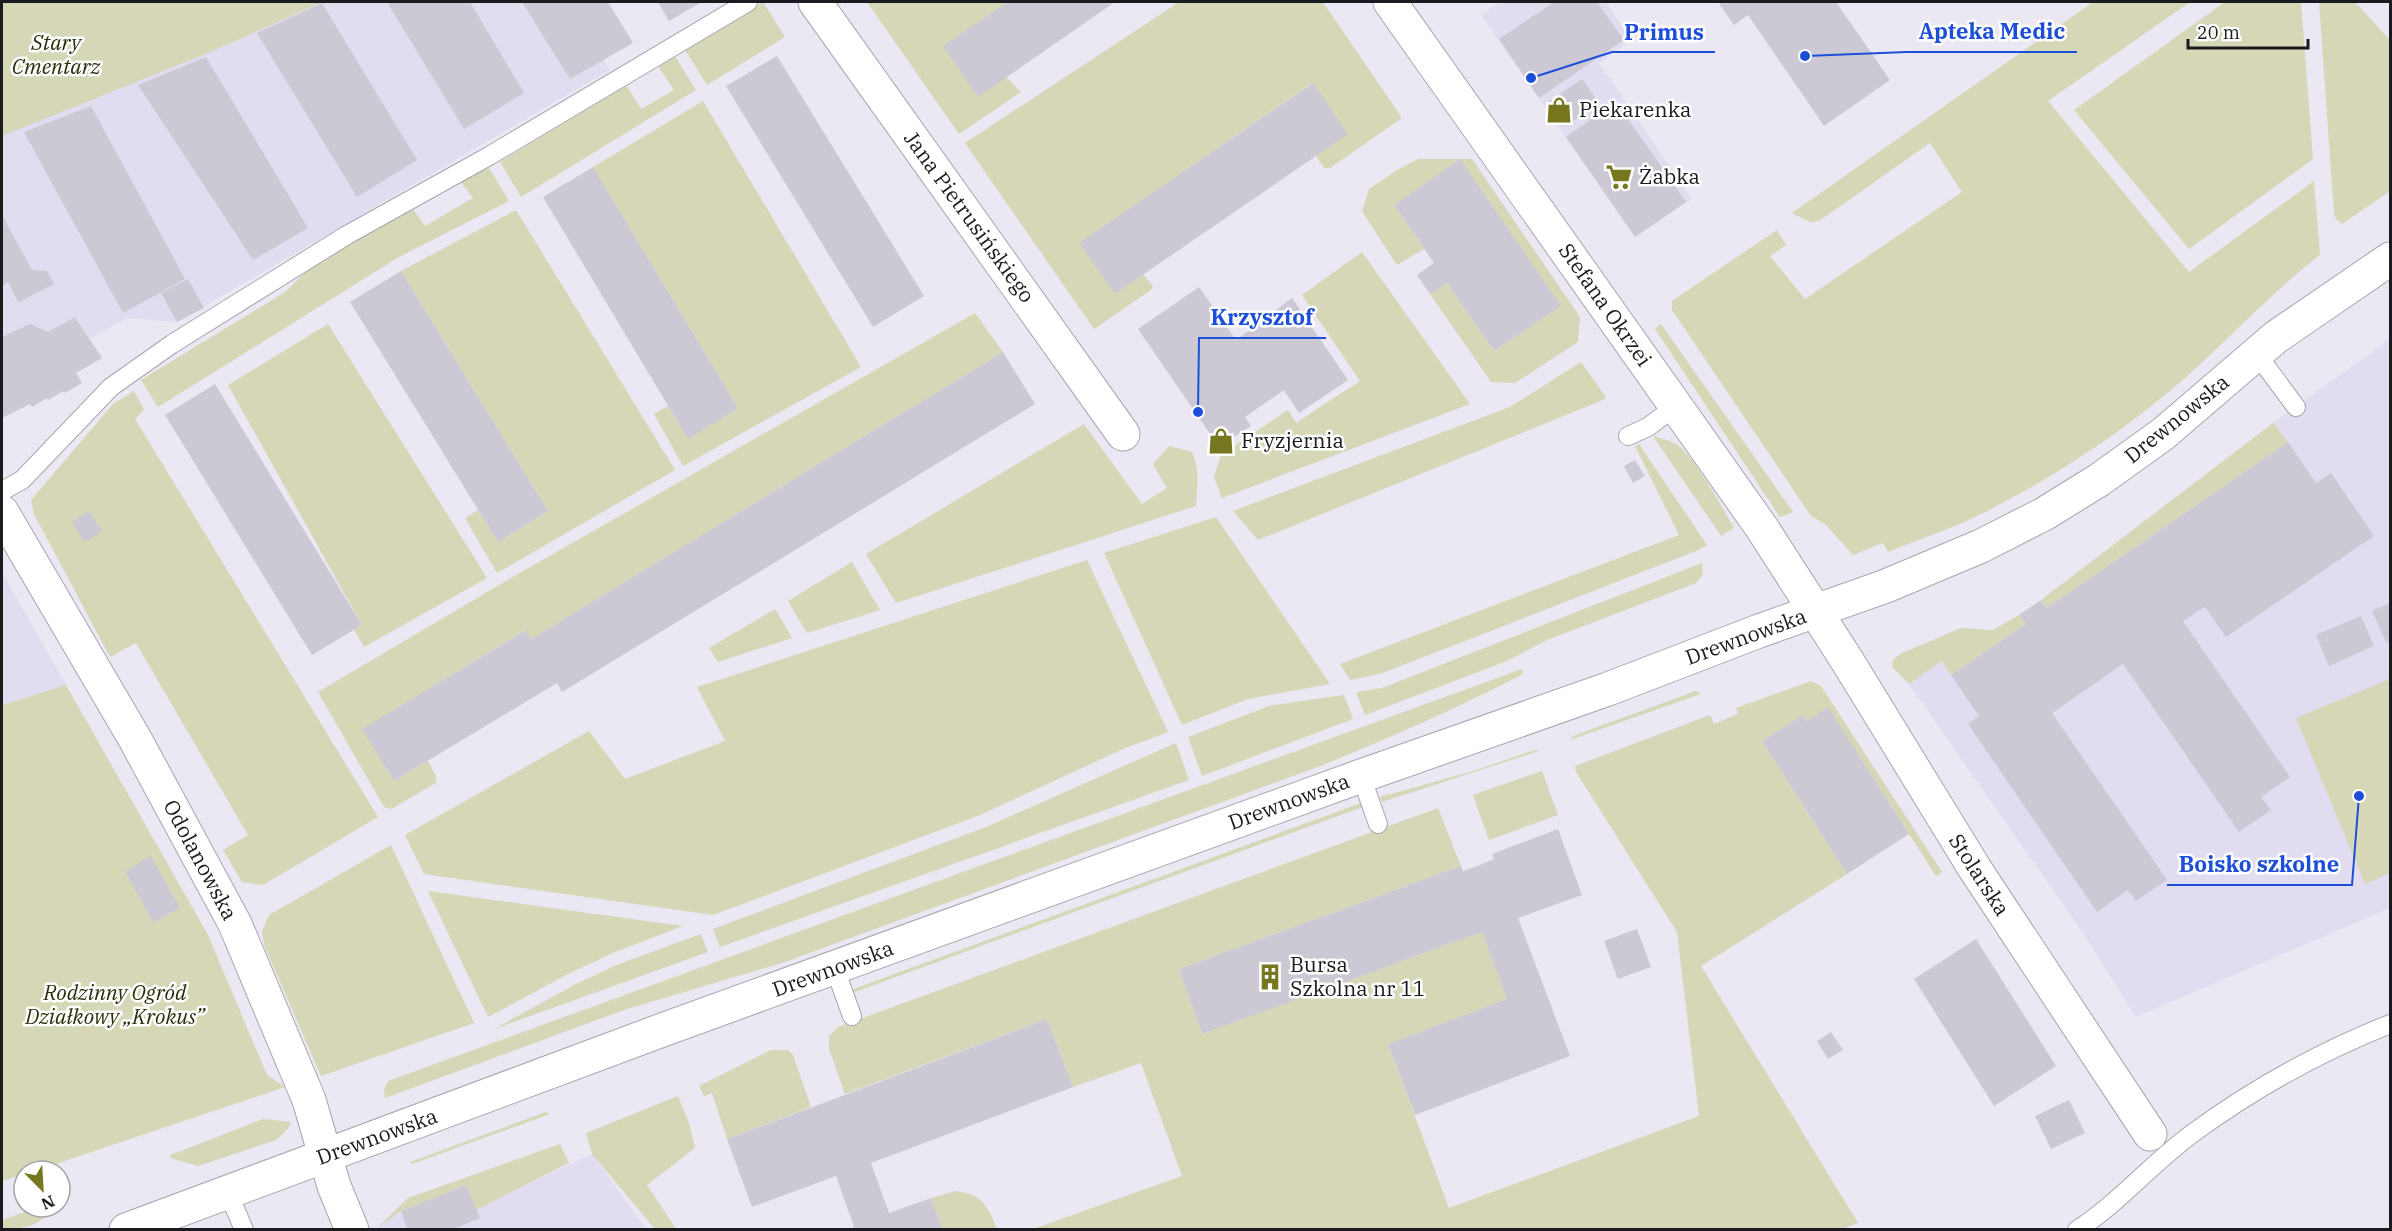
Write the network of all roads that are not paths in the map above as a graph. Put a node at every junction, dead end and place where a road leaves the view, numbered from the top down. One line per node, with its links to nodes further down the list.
1 (748, 2): 10 (lane)
2 (814, 2): 8 (street, Jana Pietrusińskiego)
3 (1390, 2): 6 (street, Stefana Okrzei)
4 (2391, 259): 5 (street, Drewnowska)
5 (2256, 353): 7 (lane); 12 (street, Drewnowska)
6 (1676, 406): 9 (lane); 12 (street, Stefana Okrzei)
7 (2296, 407)
8 (1123, 434)
9 (1628, 436)
10 (2, 491)
11 (2, 512): 19 (street, Odolanowska)
12 (1816, 612): 13 (street, Drewnowska); 18 (street, Stolarska)
13 (1361, 776): 14 (lane); 15 (street, Drewnowska)
14 (1378, 824)
15 (835, 969): 16 (lane); 19 (street, Drewnowska)
16 (852, 1016)
17 (2391, 1024): 18 (lane)
18 (2157, 1146): 24 (lane)
19 (325, 1157): 20 (street, Drewnowska); 23 (street, Odolanowska)
20 (228, 1192): 21 (street, Drewnowska); 22 (lane)
21 (126, 1230)
22 (244, 1230)
23 (352, 1230)
24 (2077, 1230)

